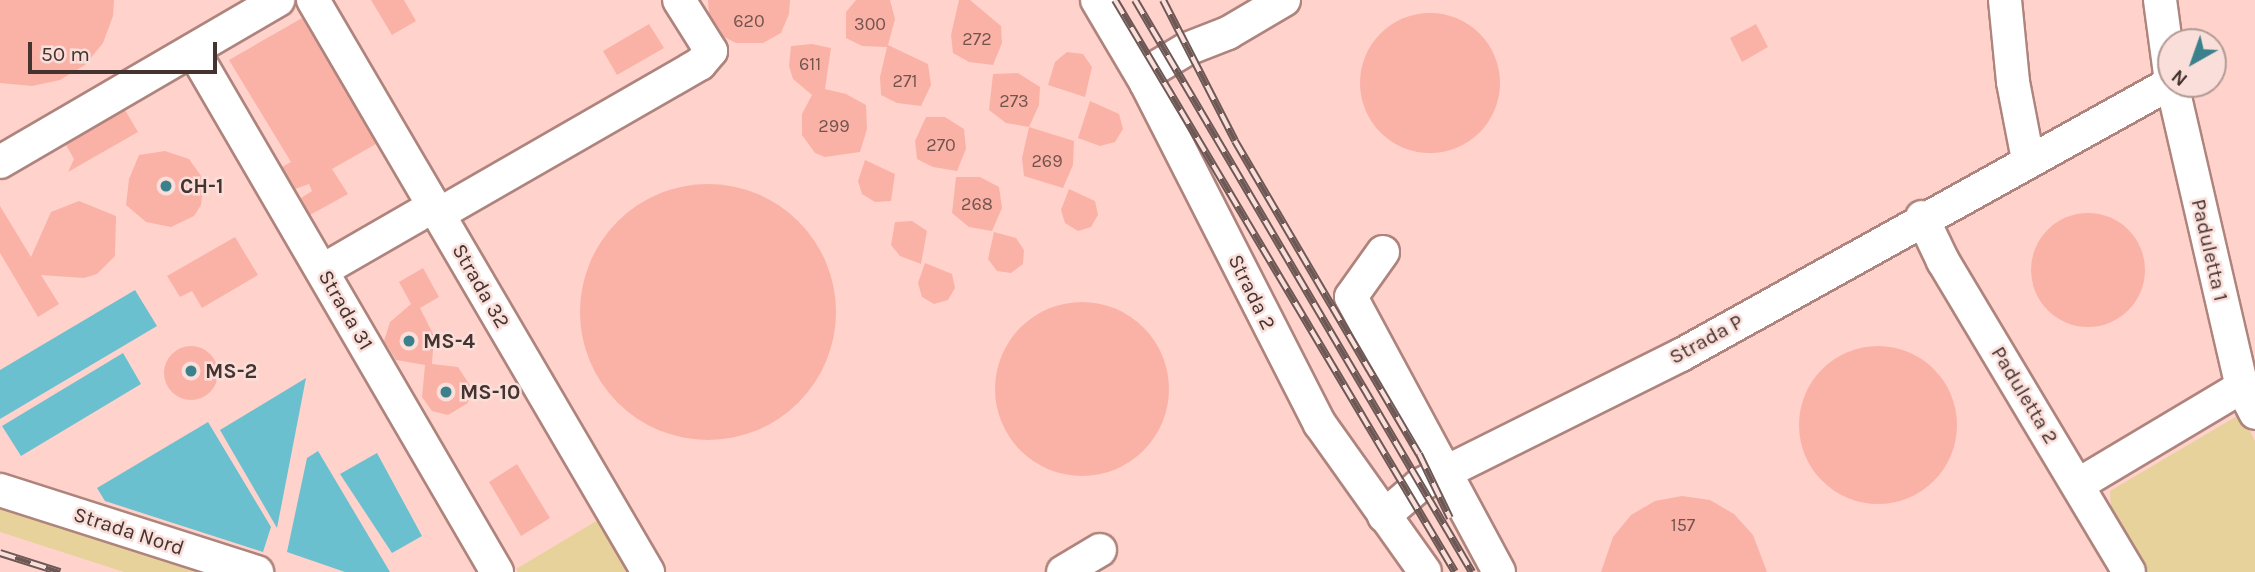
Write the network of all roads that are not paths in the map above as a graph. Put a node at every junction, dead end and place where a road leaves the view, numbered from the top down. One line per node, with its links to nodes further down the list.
1 (278, 0): 9 (lane)
2 (313, 0): 15 (lane, Strada 32)
3 (679, 0): 15 (lane)
4 (1097, 0): 10 (lane, Strada 2)
5 (1284, 0): 10 (lane)
6 (2005, 0): 13 (lane)
7 (2160, 0): 8 (lane, Paduletta 1)
8 (2164, 28)
9 (193, 50): 14 (lane); 18 (lane, Strada 31)
10 (1146, 83): 23 (lane, Strada 2)
11 (2157, 90): 13 (lane, Strada P)
12 (2175, 98): 19 (lane, Paduletta 1)
13 (2028, 160): 16 (lane, Strada P)
14 (0, 162)
15 (437, 210): 18 (lane); 27 (lane, Strada 32)
16 (1922, 217): 20 (lane, Strada P); 21 (lane, Paduletta 2)
17 (1383, 252): 20 (lane)
18 (323, 270): 26 (lane, Strada 31)
19 (2249, 400): 21 (lane)
20 (1447, 470): 23 (lane, Strada P); 30 (lane)
21 (2079, 484): 31 (lane, Paduletta 2)
22 (0, 490): 25 (lane, Strada Nord)
23 (1384, 516): 29 (lane, Strada 2)
24 (1100, 550): 28 (lane)
25 (257, 572)
26 (497, 572)
27 (648, 572)
28 (1063, 572)
29 (1425, 572)
30 (1499, 572)
31 (2129, 572)

